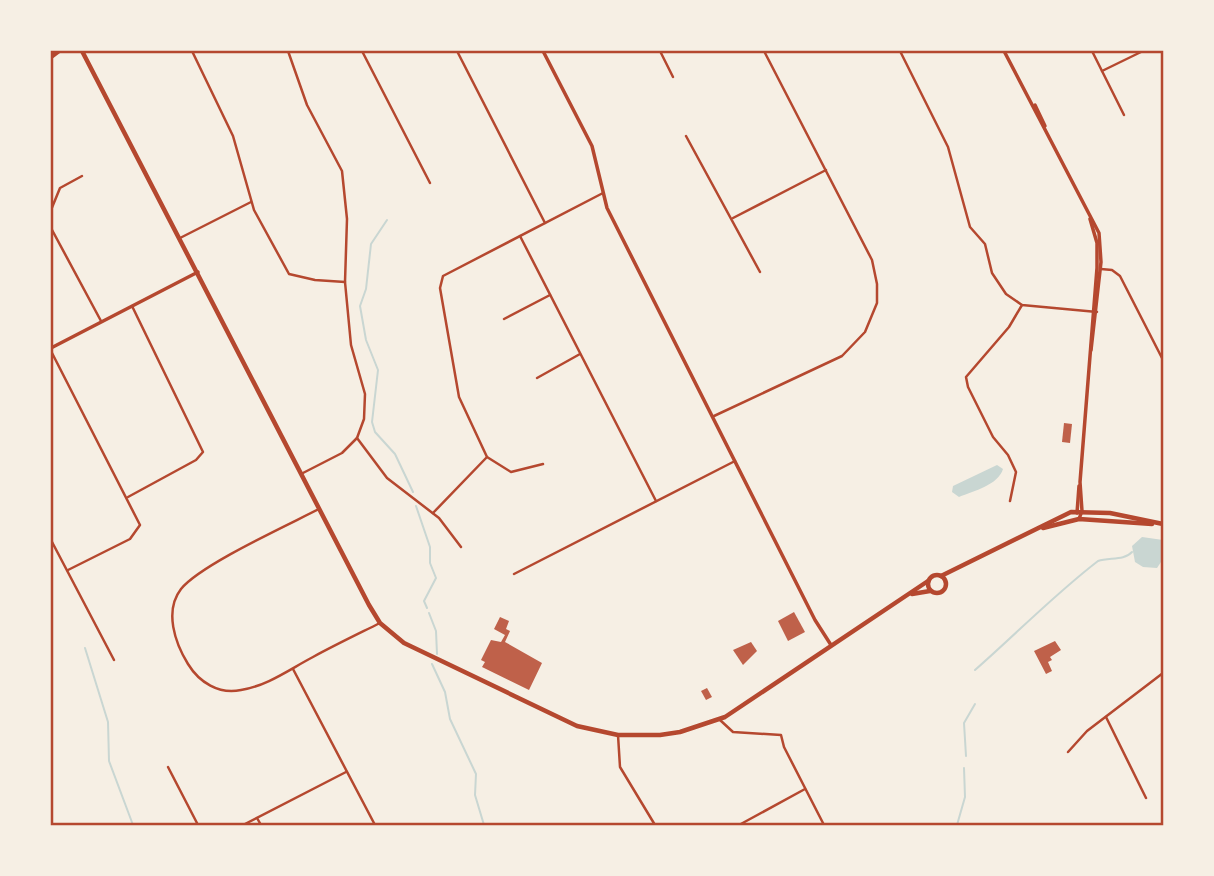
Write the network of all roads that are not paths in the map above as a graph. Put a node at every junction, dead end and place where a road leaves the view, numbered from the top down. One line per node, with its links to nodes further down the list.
1 (59, 51): 14 (main road)
2 (84, 51): 29 (main road)
3 (192, 51): 23 (street)
4 (288, 51): 33 (street)
5 (362, 51): 21 (street)
6 (457, 51): 26 (street)
7 (542, 51): 22 (street)
8 (660, 51): 16 (street)
9 (764, 51): 19 (street)
10 (900, 51): 35 (street)
11 (1092, 51): 15 (street)
12 (1143, 51): 15 (street)
13 (1005, 52): 30 (street)
14 (51, 57)
15 (1102, 71): 17 (street)
16 (673, 77)
17 (1124, 115)
18 (687, 136): 25 (street)
19 (826, 170): 25 (street); 44 (street)
20 (82, 176): 24 (street)
21 (430, 183)
22 (603, 193): 26 (street); 44 (street)
23 (251, 202): 29 (street); 33 (street)
24 (51, 210)
25 (733, 218): 32 (street)
26 (545, 223): 28 (street)
27 (51, 228): 39 (street)
28 (520, 236): 34 (street); 46 (street)
29 (180, 238): 31 (main road)
30 (1099, 268): 37 (street); 42 (street)
31 (198, 272): 36 (street); 49 (main road)
32 (760, 272)
33 (345, 282): 45 (street)
34 (550, 295): 38 (street); 41 (street)
35 (1021, 305): 37 (street); 52 (street)
36 (132, 306): 39 (street); 50 (street)
37 (1095, 312): 54 (street)
38 (504, 319)
39 (102, 321): 40 (street)
40 (51, 350): 50 (street)
41 (580, 354): 43 (street); 51 (street)
42 (1163, 360)
43 (537, 378)
44 (713, 416): 47 (street)
45 (357, 438): 49 (street); 55 (street)
46 (487, 457): 48 (street); 55 (street)
47 (736, 460): 51 (street); 70 (street)
48 (543, 464)
49 (301, 474): 53 (main road)
50 (128, 497): 62 (street)
51 (656, 501): 63 (street)
52 (1010, 501)
53 (319, 509): 69 (main road); 72 (street)
54 (1079, 511): 56 (street); 57 (main road); 58 (main road)
55 (433, 513): 60 (street)
56 (1079, 519): 57 (main road); 58 (main road)
57 (1163, 524)
58 (1026, 534): 61 (main road)
59 (51, 540): 62 (street)
60 (461, 547)
61 (960, 568): 64 (main road); 66 (main road)
62 (68, 569): 71 (street)
63 (514, 574)
64 (941, 576): 65 (main road); 66 (main road)
65 (928, 581): 67 (main road); 68 (main road)
66 (946, 583): 67 (main road)
67 (930, 591): 68 (main road)
68 (908, 595): 70 (main road)
69 (380, 623): 72 (street); 76 (main road)
70 (831, 645): 75 (main road)
71 (114, 660)
72 (293, 669): 79 (street)
73 (1163, 673): 74 (street)
74 (1106, 717): 77 (street); 81 (street)
75 (720, 720): 76 (main road); 80 (street)
76 (618, 736): 87 (street)
77 (1068, 752)
78 (168, 767): 83 (street)
79 (347, 772): 82 (street); 86 (street)
80 (805, 789): 88 (street); 89 (street)
81 (1146, 798)
82 (257, 818): 84 (street); 85 (street)
83 (198, 825)
84 (243, 825)
85 (261, 825)
86 (375, 825)
87 (655, 825)
88 (739, 825)
89 (824, 825)

